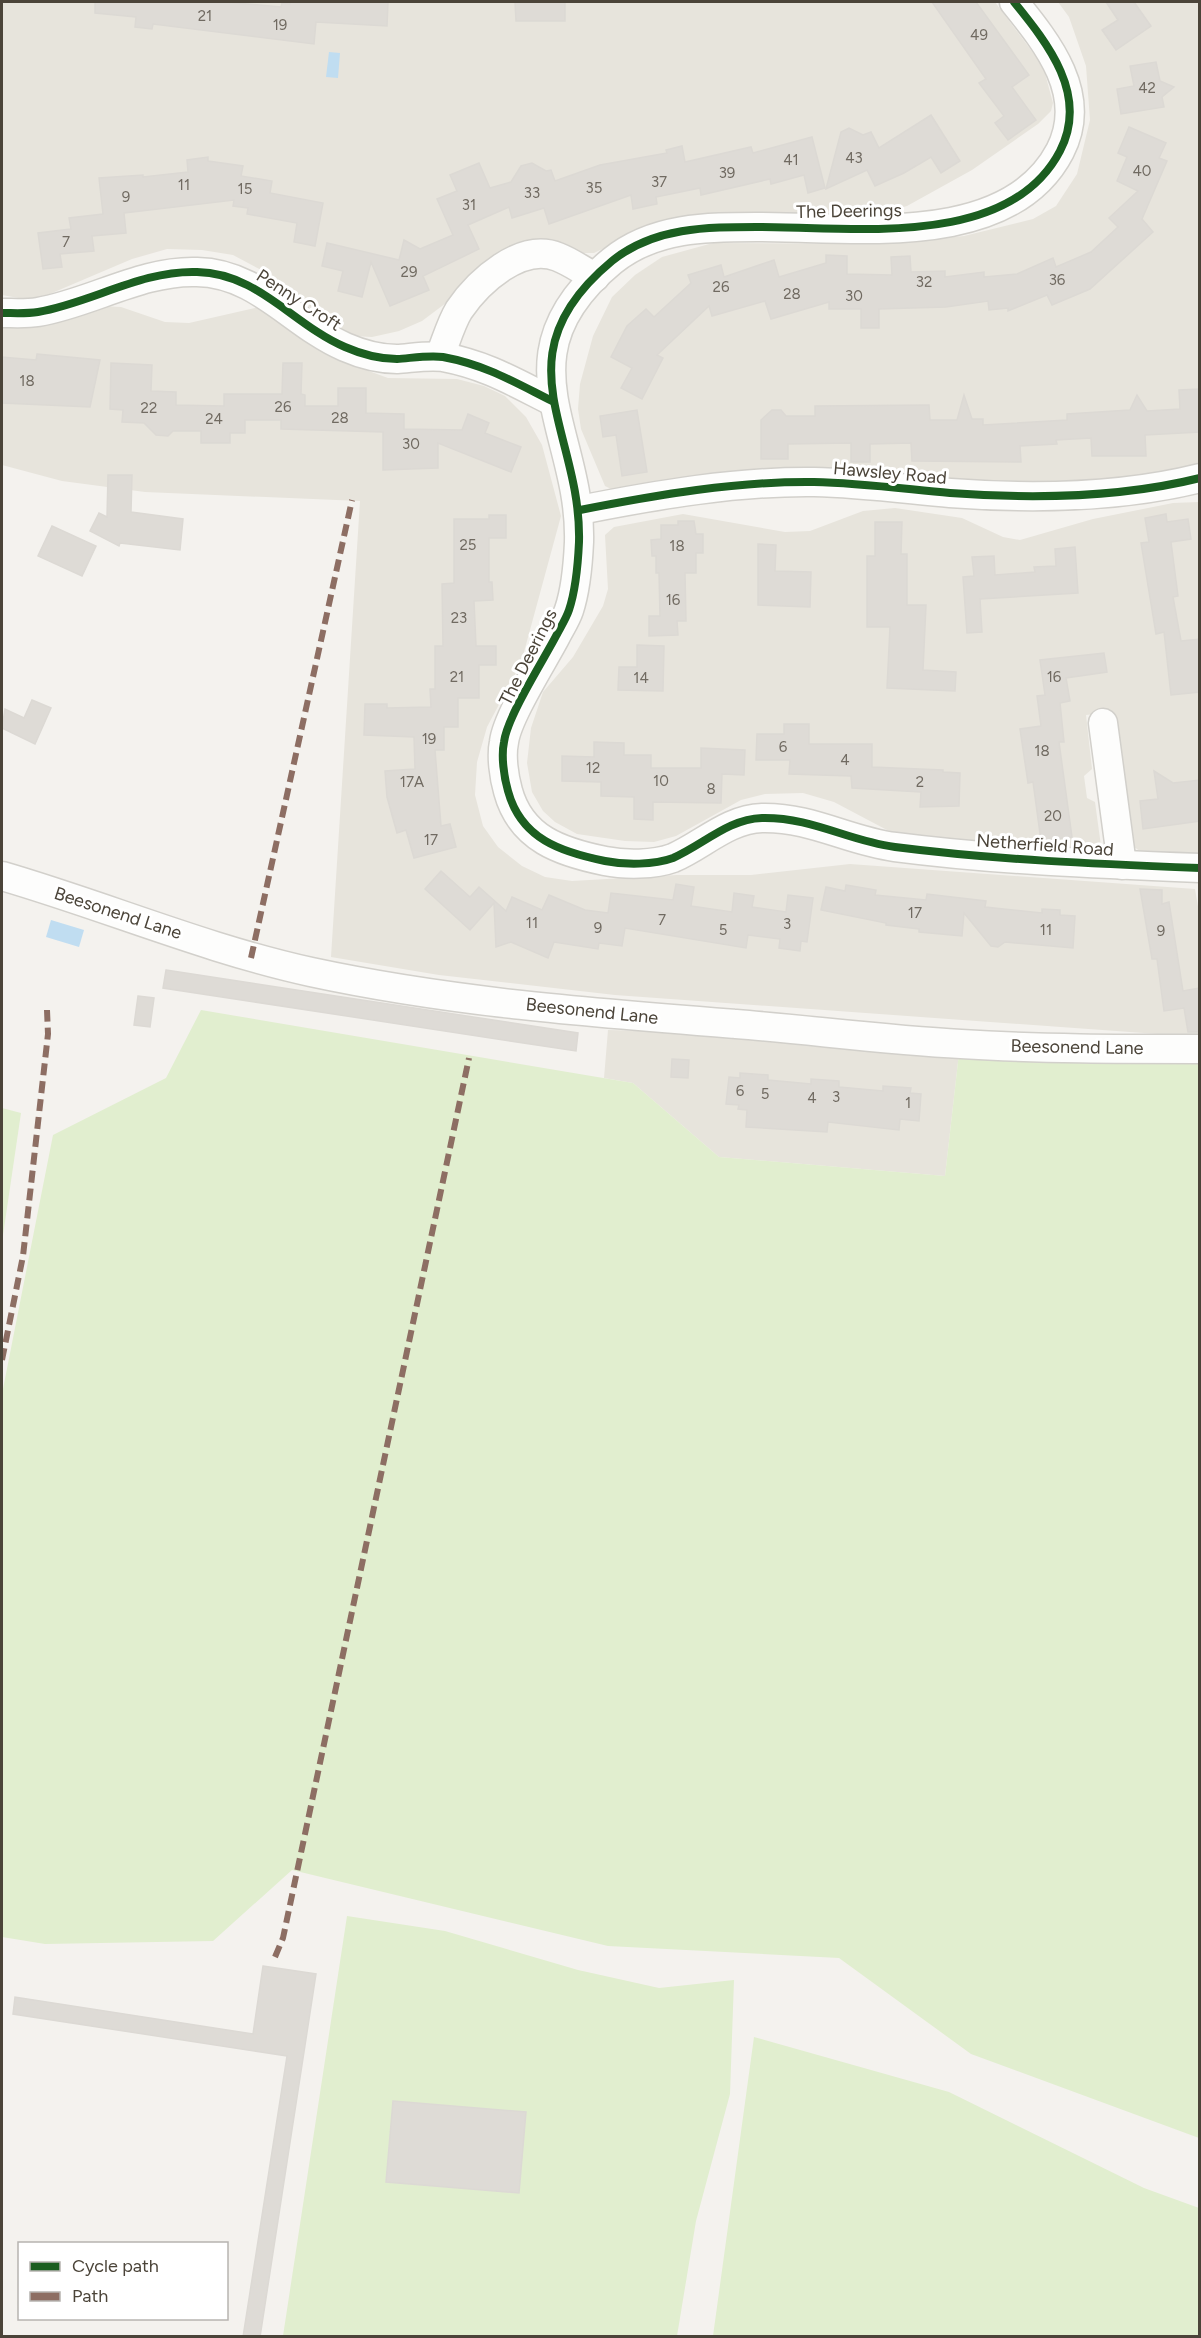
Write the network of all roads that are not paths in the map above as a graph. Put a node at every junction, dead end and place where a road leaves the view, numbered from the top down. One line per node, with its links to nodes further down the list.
1 (1014, 2): 2 (street, The Deerings)
2 (595, 278): 4 (street); 5 (street, The Deerings)
3 (2, 313): 4 (street, Penny Croft)
4 (440, 356): 5 (street)
5 (552, 401): 7 (street, The Deerings)
6 (1200, 478): 7 (street, Hawsley Road)
7 (580, 510): 9 (street, The Deerings)
8 (1103, 723): 10 (street, Netherfield Road)
9 (888, 846): 10 (street, Netherfield Road)
10 (1122, 865): 11 (street, Netherfield Road)
11 (1200, 868)
12 (2, 876): 13 (street, Beesonend Lane)
13 (1200, 1049)

